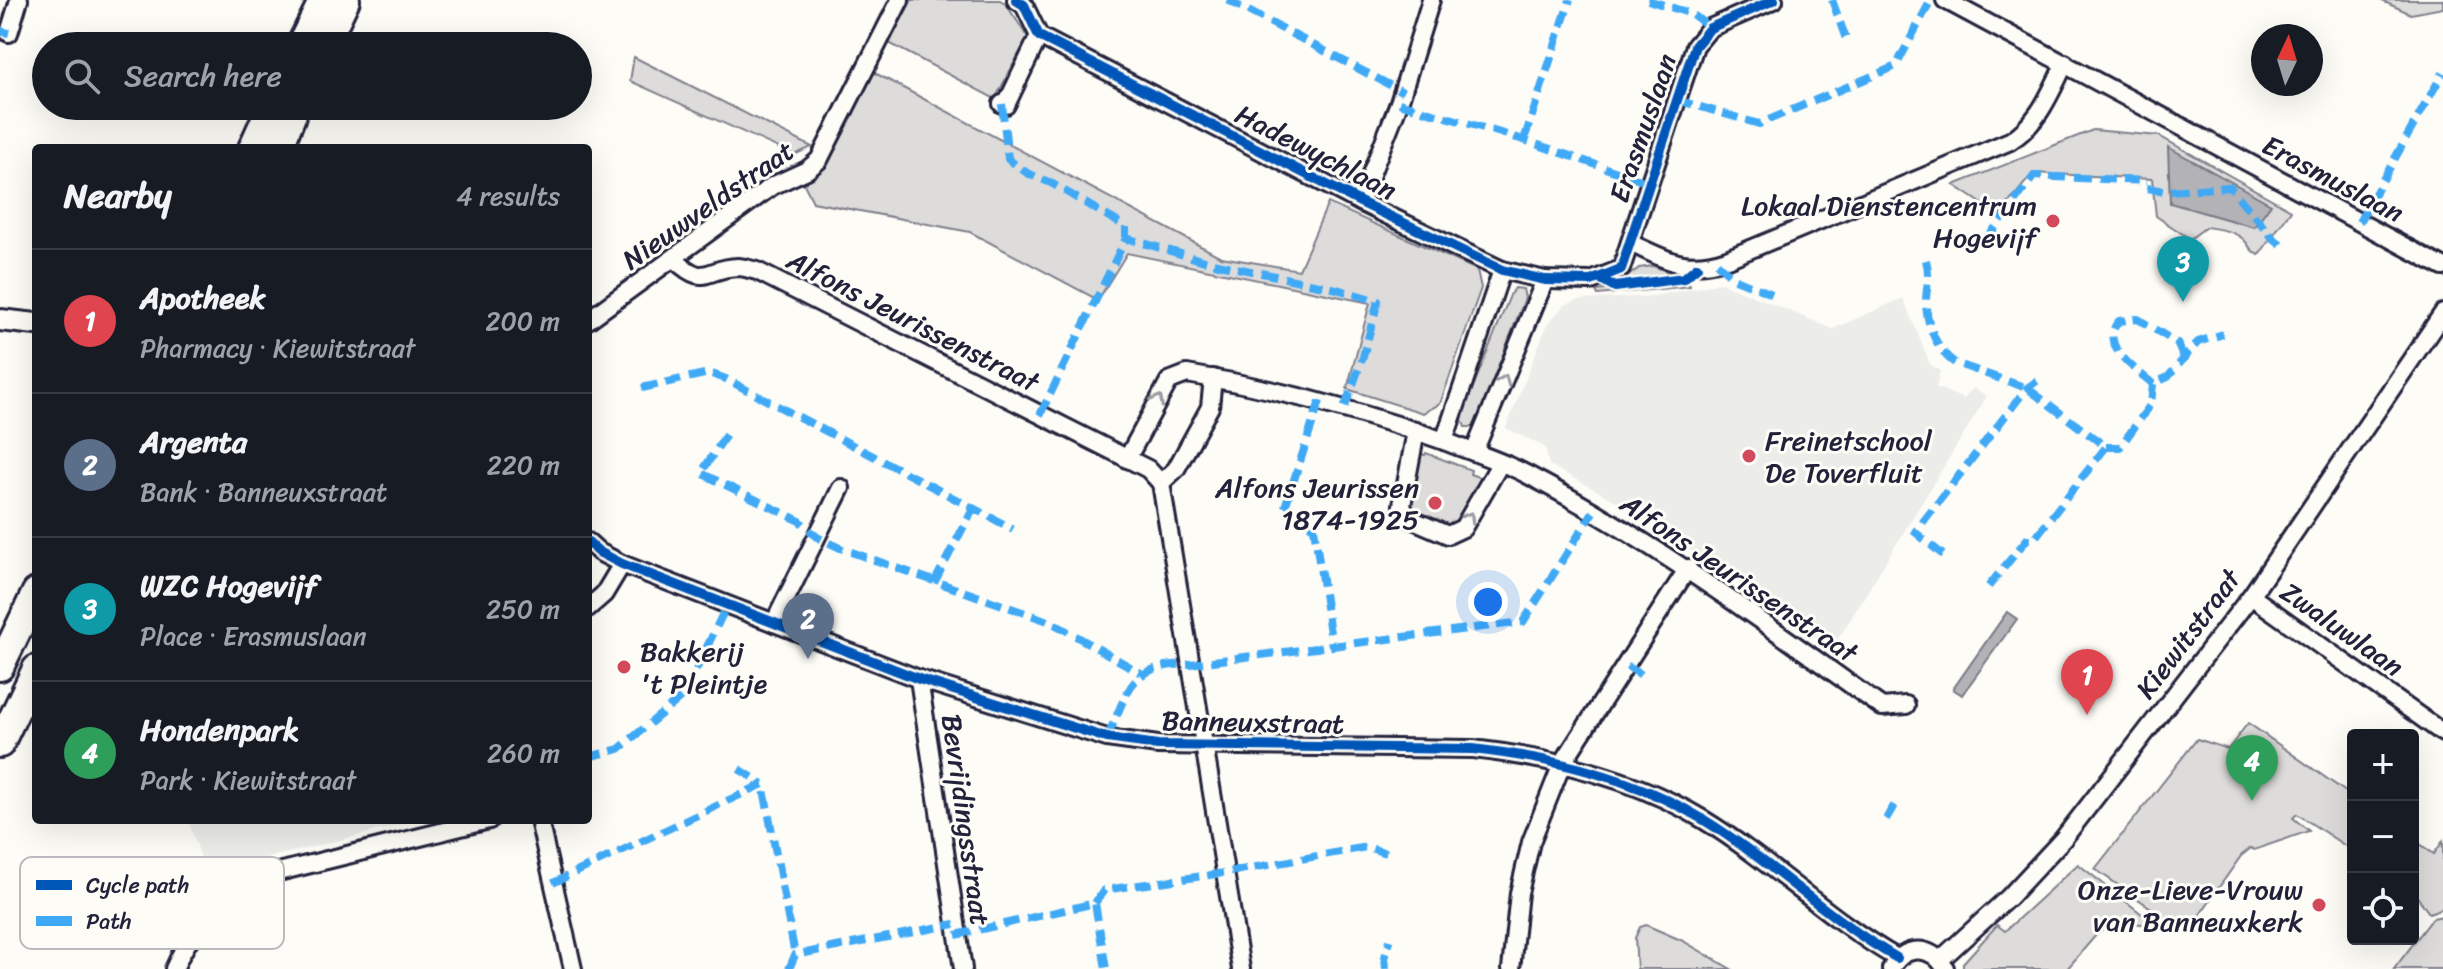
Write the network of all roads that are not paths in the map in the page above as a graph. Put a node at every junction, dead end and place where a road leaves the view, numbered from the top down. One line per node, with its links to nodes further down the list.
1 (19, 0): 11 (street)
2 (323, 0): 9 (main road)
3 (346, 0): 10 (main road)
4 (900, 0): 21 (street, Nieuwveldstraat)
5 (1016, 0): 12 (street)
6 (1431, 0): 19 (street)
7 (1774, 0): 20 (street, Erasmuslaan)
8 (1945, 0): 13 (street, Erasmuslaan)
9 (307, 32)
10 (331, 32)
11 (9, 33)
12 (1039, 36): 14 (street); 19 (street, Hadewychlaan)
13 (2065, 63): 20 (street, Erasmuslaan); 22 (street, Erasmuslaan)
14 (1002, 104)
15 (265, 120): 17 (main road)
16 (290, 120): 18 (main road)
17 (254, 144)
18 (281, 144)
19 (1360, 202): 24 (street, Hadewychlaan)
20 (1630, 243): 23 (street, Erasmuslaan)
21 (674, 259): 27 (street, Nieuwveldstraat); 32 (street, Alfons Jeurissenstraat)
22 (2443, 267)
23 (1621, 269): 25 (street, Hadewychlaan)
24 (1502, 270): 25 (street, Hadewychlaan); 30 (street)
25 (1545, 280): 31 (street, one-way to 25)
26 (2443, 313): 39 (street, Kiewitstraat)
27 (592, 317)
28 (1213, 378): 29 (street, Alfons Jeurissenstraat); 32 (street, Alfons Jeurissenstraat, one-way to 28); 34 (street)
29 (1416, 431): 30 (street, Alfons Jeurissenstraat); 33 (street, one-way to 33)
30 (1444, 441): 31 (street, Alfons Jeurissenstraat)
31 (1474, 452): 33 (street, Alfons Jeurissenstraat)
32 (1127, 459): 34 (street, Alfons Jeurissenstraat)
33 (1500, 464): 38 (street, Alfons Jeurissenstraat)
34 (1161, 483): 49 (street)
35 (841, 488): 42 (street)
36 (592, 546): 37 (street, Banneuxstraat)
37 (622, 564): 41 (street); 42 (street, Banneuxstraat)
38 (1688, 568): 46 (street, Alfons Jeurissenstraat); 50 (street)
39 (2251, 596): 47 (street, Zwaluwlaan); 56 (street, Kiewitstraat)
40 (32, 600): 43 (main road)
41 (592, 604)
42 (774, 623): 45 (street, Banneuxstraat)
43 (0, 667)
44 (32, 677): 48 (main road)
45 (919, 679): 49 (street, Banneuxstraat); 59 (street, Bevrijdingsstraat)
46 (1906, 705)
47 (2443, 733)
48 (0, 744)
49 (1203, 745): 50 (street, Banneuxstraat); 60 (street)
50 (1562, 764): 55 (street, Banneuxstraat); 61 (street)
51 (473, 824): 53 (street)
52 (540, 824): 58 (street)
53 (284, 871)
54 (183, 949): 57 (street)
55 (1894, 964): 56 (street, Kiewitstraat)
56 (1943, 964)
57 (174, 969)
58 (573, 969)
59 (963, 969)
60 (1241, 969)
61 (1511, 969)

